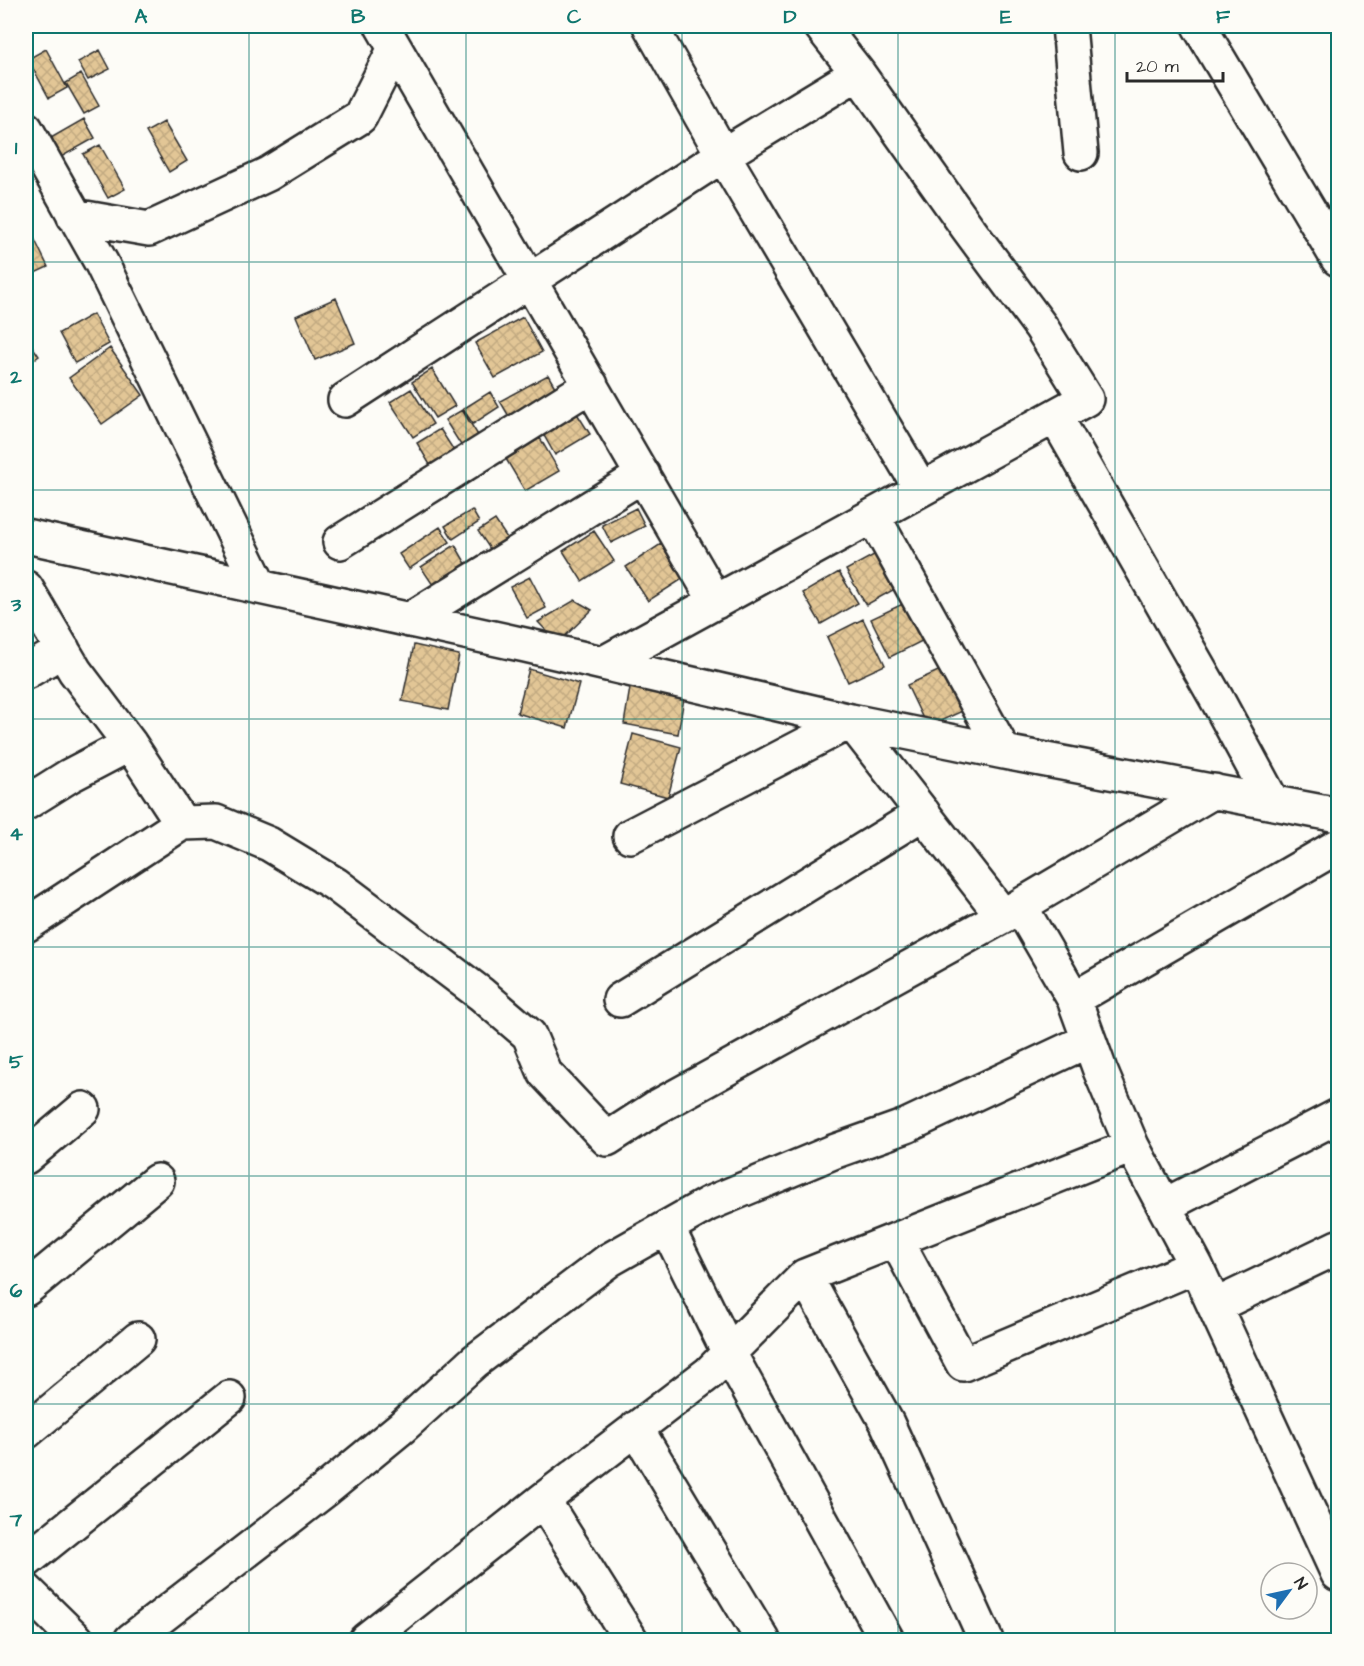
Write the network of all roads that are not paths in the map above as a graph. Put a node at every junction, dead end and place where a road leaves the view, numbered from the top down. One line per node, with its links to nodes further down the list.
1 (650, 26): 9 (street)
2 (821, 26): 6 (street)
3 (1069, 26): 8 (street)
4 (1199, 26): 11 (street)
5 (388, 38): 10 (street); 12 (street)
6 (858, 73): 9 (street); 15 (street)
7 (26, 129): 10 (street)
8 (1081, 153)
9 (723, 155): 12 (street); 17 (street)
10 (74, 216): 21 (street)
11 (1338, 259)
12 (529, 280): 13 (street); 14 (street)
13 (591, 385): 16 (street); 20 (street)
14 (345, 400)
15 (1055, 416): 17 (street); 32 (street)
16 (643, 476): 23 (street); 24 (street)
17 (921, 489): 18 (street)
18 (873, 516): 23 (street); 30 (street)
19 (26, 536): 21 (street)
20 (340, 542)
21 (260, 586): 24 (street)
22 (26, 588): 25 (street)
23 (716, 602): 26 (street)
24 (410, 620): 26 (street)
25 (63, 650): 27 (street); 29 (street)
26 (604, 663): 28 (street)
27 (26, 672)
28 (851, 721): 30 (street); 34 (street); 37 (street)
29 (130, 744): 33 (street); 36 (street)
30 (1004, 752): 31 (street)
31 (1214, 791): 32 (street); 39 (street)
32 (1272, 801): 35 (street)
33 (26, 803)
34 (923, 813): 39 (street); 42 (street)
35 (1338, 814)
36 (182, 823): 39 (street); 40 (street)
37 (630, 836)
38 (1338, 846): 41 (street)
39 (1011, 911): 41 (street)
40 (26, 925)
41 (1074, 999): 43 (street)
42 (620, 1000)
43 (1089, 1040): 46 (street); 50 (street)
44 (84, 1108): 47 (street)
45 (1338, 1116): 49 (street)
46 (1132, 1146): 49 (street); 51 (street)
47 (26, 1157)
48 (157, 1181): 55 (street)
49 (1164, 1206): 53 (street)
50 (667, 1227): 58 (street); 67 (street)
51 (896, 1240): 53 (street); 54 (street)
52 (1338, 1247): 56 (street)
53 (1196, 1266): 56 (street)
54 (805, 1276): 58 (street); 72 (street)
55 (26, 1289)
56 (1215, 1306): 64 (street)
57 (138, 1339): 61 (street)
58 (729, 1353): 60 (street); 71 (street)
59 (229, 1398): 63 (street)
60 (636, 1428): 62 (street); 70 (street)
61 (26, 1432)
62 (543, 1500): 68 (street); 69 (street)
63 (26, 1561)
64 (1338, 1574)
65 (26, 1590): 66 (street)
66 (77, 1641)
67 (131, 1641)
68 (366, 1641)
69 (631, 1641)
70 (763, 1641)
71 (887, 1641)
72 (986, 1641)

